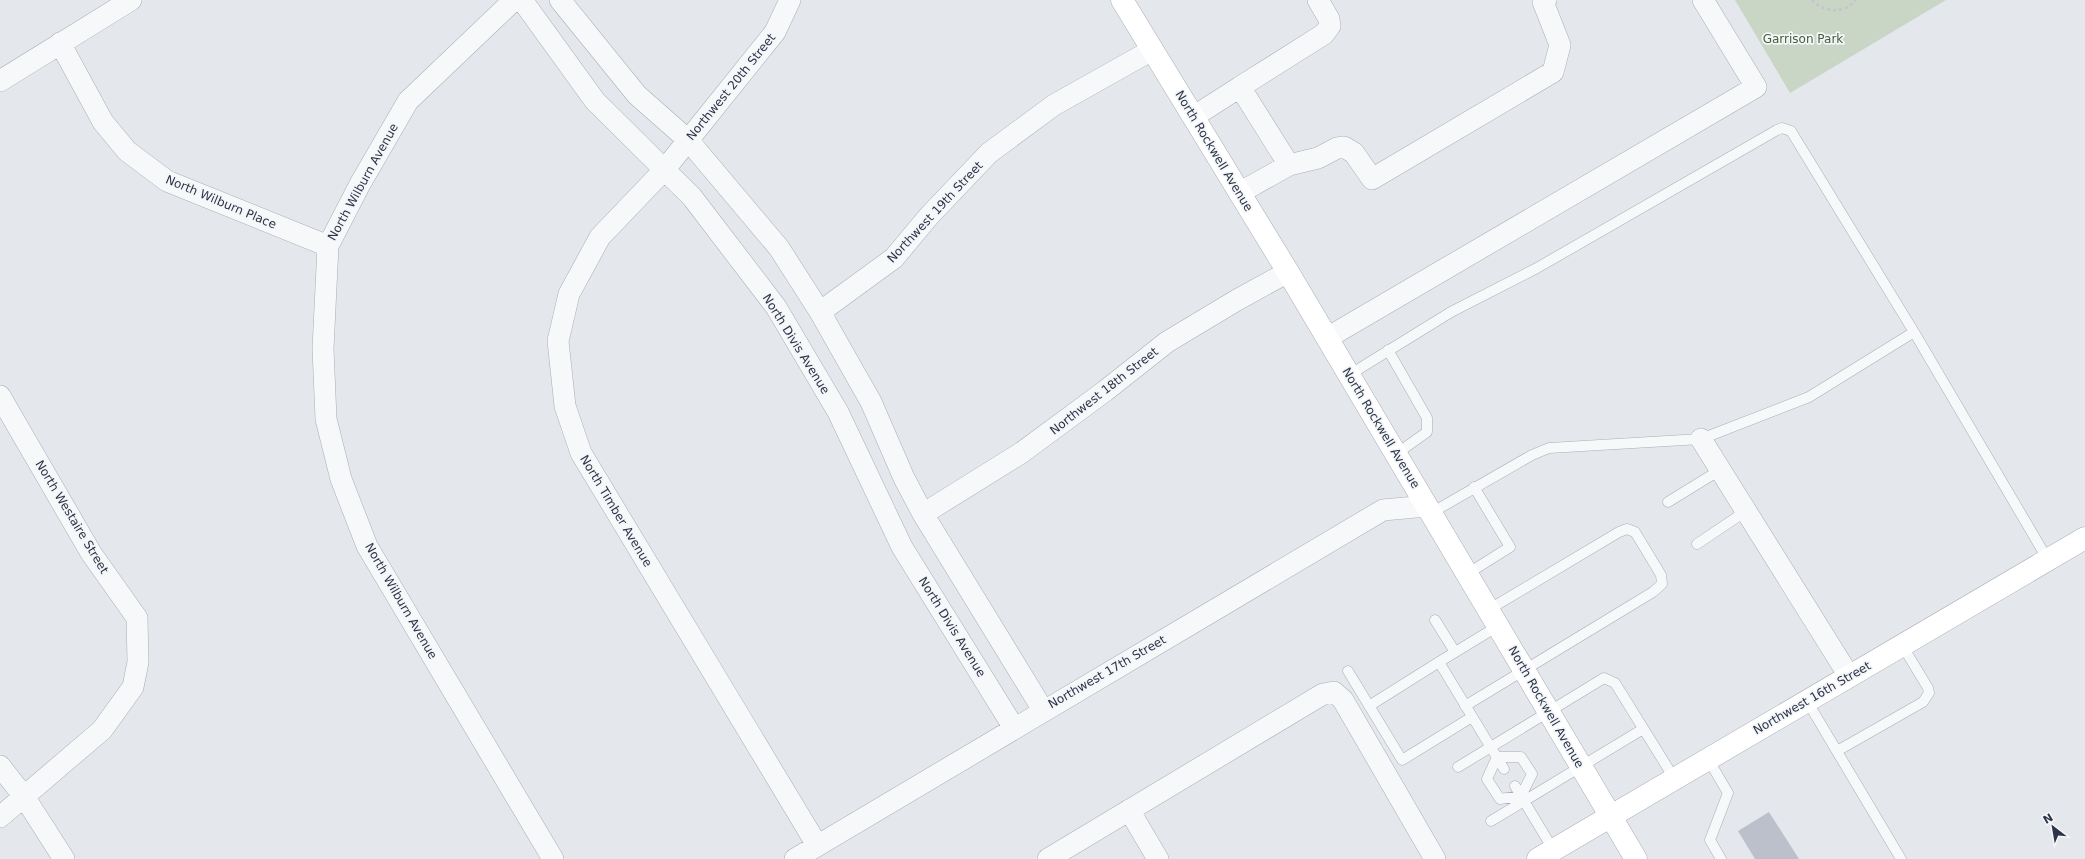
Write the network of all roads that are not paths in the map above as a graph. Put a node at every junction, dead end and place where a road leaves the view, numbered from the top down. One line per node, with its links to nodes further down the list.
1 (131, 0): 10 (street)
2 (514, 0): 19 (street, North Wilburn Avenue)
3 (522, 0): 17 (street, North Divis Avenue)
4 (560, 0): 15 (street)
5 (790, 0): 15 (street, Northwest 20th Street)
6 (1122, 0): 11 (main road, North Rockwell Avenue)
7 (1318, 0): 13 (street)
8 (1546, 0): 16 (street)
9 (1703, 0): 23 (street)
10 (60, 43): 12 (street); 19 (street, North Wilburn Place)
11 (1152, 50): 14 (main road, North Rockwell Avenue); 21 (street, Northwest 19th Street)
12 (0, 81)
13 (1240, 87): 14 (street); 16 (street)
14 (1193, 117): 18 (main road, North Rockwell Avenue)
15 (688, 140): 17 (street, Northwest 20th Street); 21 (street)
16 (1289, 165): 18 (street)
17 (665, 169): 53 (street, North Divis Avenue); 71 (street, North Timber Avenue)
18 (1239, 193): 20 (main road, North Rockwell Avenue)
19 (328, 246): 74 (street, North Wilburn Avenue)
20 (1288, 272): 23 (main road, North Rockwell Avenue); 34 (street, Northwest 18th Street)
21 (820, 312): 34 (street)
22 (1914, 332): 24 (lane); 27 (lane); 37 (lane)
23 (1327, 338): 25 (main road, North Rockwell Avenue)
24 (1388, 350): 25 (lane); 28 (lane)
25 (1348, 374): 28 (main road, North Rockwell Avenue)
26 (0, 396): 65 (street, North Westaire Street)
27 (1701, 439): 29 (street); 30 (lane)
28 (1396, 454): 32 (main road, North Rockwell Avenue)
29 (1720, 470): 31 (lane); 33 (street)
30 (1474, 487): 32 (lane); 38 (lane)
31 (1668, 502)
32 (1429, 509): 38 (main road, North Rockwell Avenue); 50 (street, Northwest 17th Street)
33 (1746, 511): 36 (lane); 46 (street)
34 (923, 514): 50 (street)
35 (2084, 540): 37 (main road, Northwest 16th Street)
36 (1696, 544)
37 (2048, 560): 41 (main road, Northwest 16th Street)
38 (1467, 574): 39 (main road, North Rockwell Avenue)
39 (1493, 618): 42 (lane); 44 (main road, North Rockwell Avenue); 44 (lane)
40 (1435, 620): 42 (lane)
41 (1902, 645): 46 (main road, Northwest 16th Street); 56 (lane)
42 (1455, 652): 43 (lane)
43 (1439, 662): 48 (lane); 49 (lane)
44 (1524, 670): 49 (lane); 51 (main road, North Rockwell Avenue)
45 (1348, 671): 48 (lane)
46 (1849, 676): 47 (main road, Northwest 16th Street)
47 (1807, 701): 56 (lane); 58 (main road, Northwest 16th Street)
48 (1369, 706): 52 (lane)
49 (1465, 706): 52 (lane)
50 (1043, 710): 53 (street, Northwest 17th Street)
51 (1548, 711): 54 (lane); 55 (lane); 61 (main road, North Rockwell Avenue)
52 (1472, 717): 55 (lane)
53 (1014, 728): 71 (street, Northwest 17th Street)
54 (1644, 729): 61 (lane); 63 (lane)
55 (1490, 746): 57 (lane); 60 (lane)
56 (1837, 751): 81 (lane)
57 (1497, 757): 62 (lane); 66 (lane); 66 (lane)
58 (1708, 759): 63 (main road, Northwest 16th Street); 80 (lane)
59 (0, 766): 65 (street)
60 (1458, 767)
61 (1581, 767): 66 (lane); 68 (main road, North Rockwell Avenue)
62 (1504, 769)
63 (1674, 778): 68 (main road, Northwest 16th Street)
64 (1515, 786): 66 (lane)
65 (25, 798): 69 (street); 73 (street)
66 (1523, 798): 70 (lane); 72 (lane)
67 (1129, 810): 76 (street); 77 (street); 78 (street)
68 (1610, 816): 72 (main road, Northwest 16th Street); 79 (main road, North Rockwell Avenue)
69 (0, 817)
70 (1491, 821)
71 (817, 845): 75 (street, Northwest 17th Street)
72 (1550, 856)
73 (64, 859)
74 (553, 859)
75 (795, 859)
76 (1048, 859)
77 (1158, 859)
78 (1435, 859)
79 (1636, 859)
80 (1721, 859)
81 (1901, 859)

